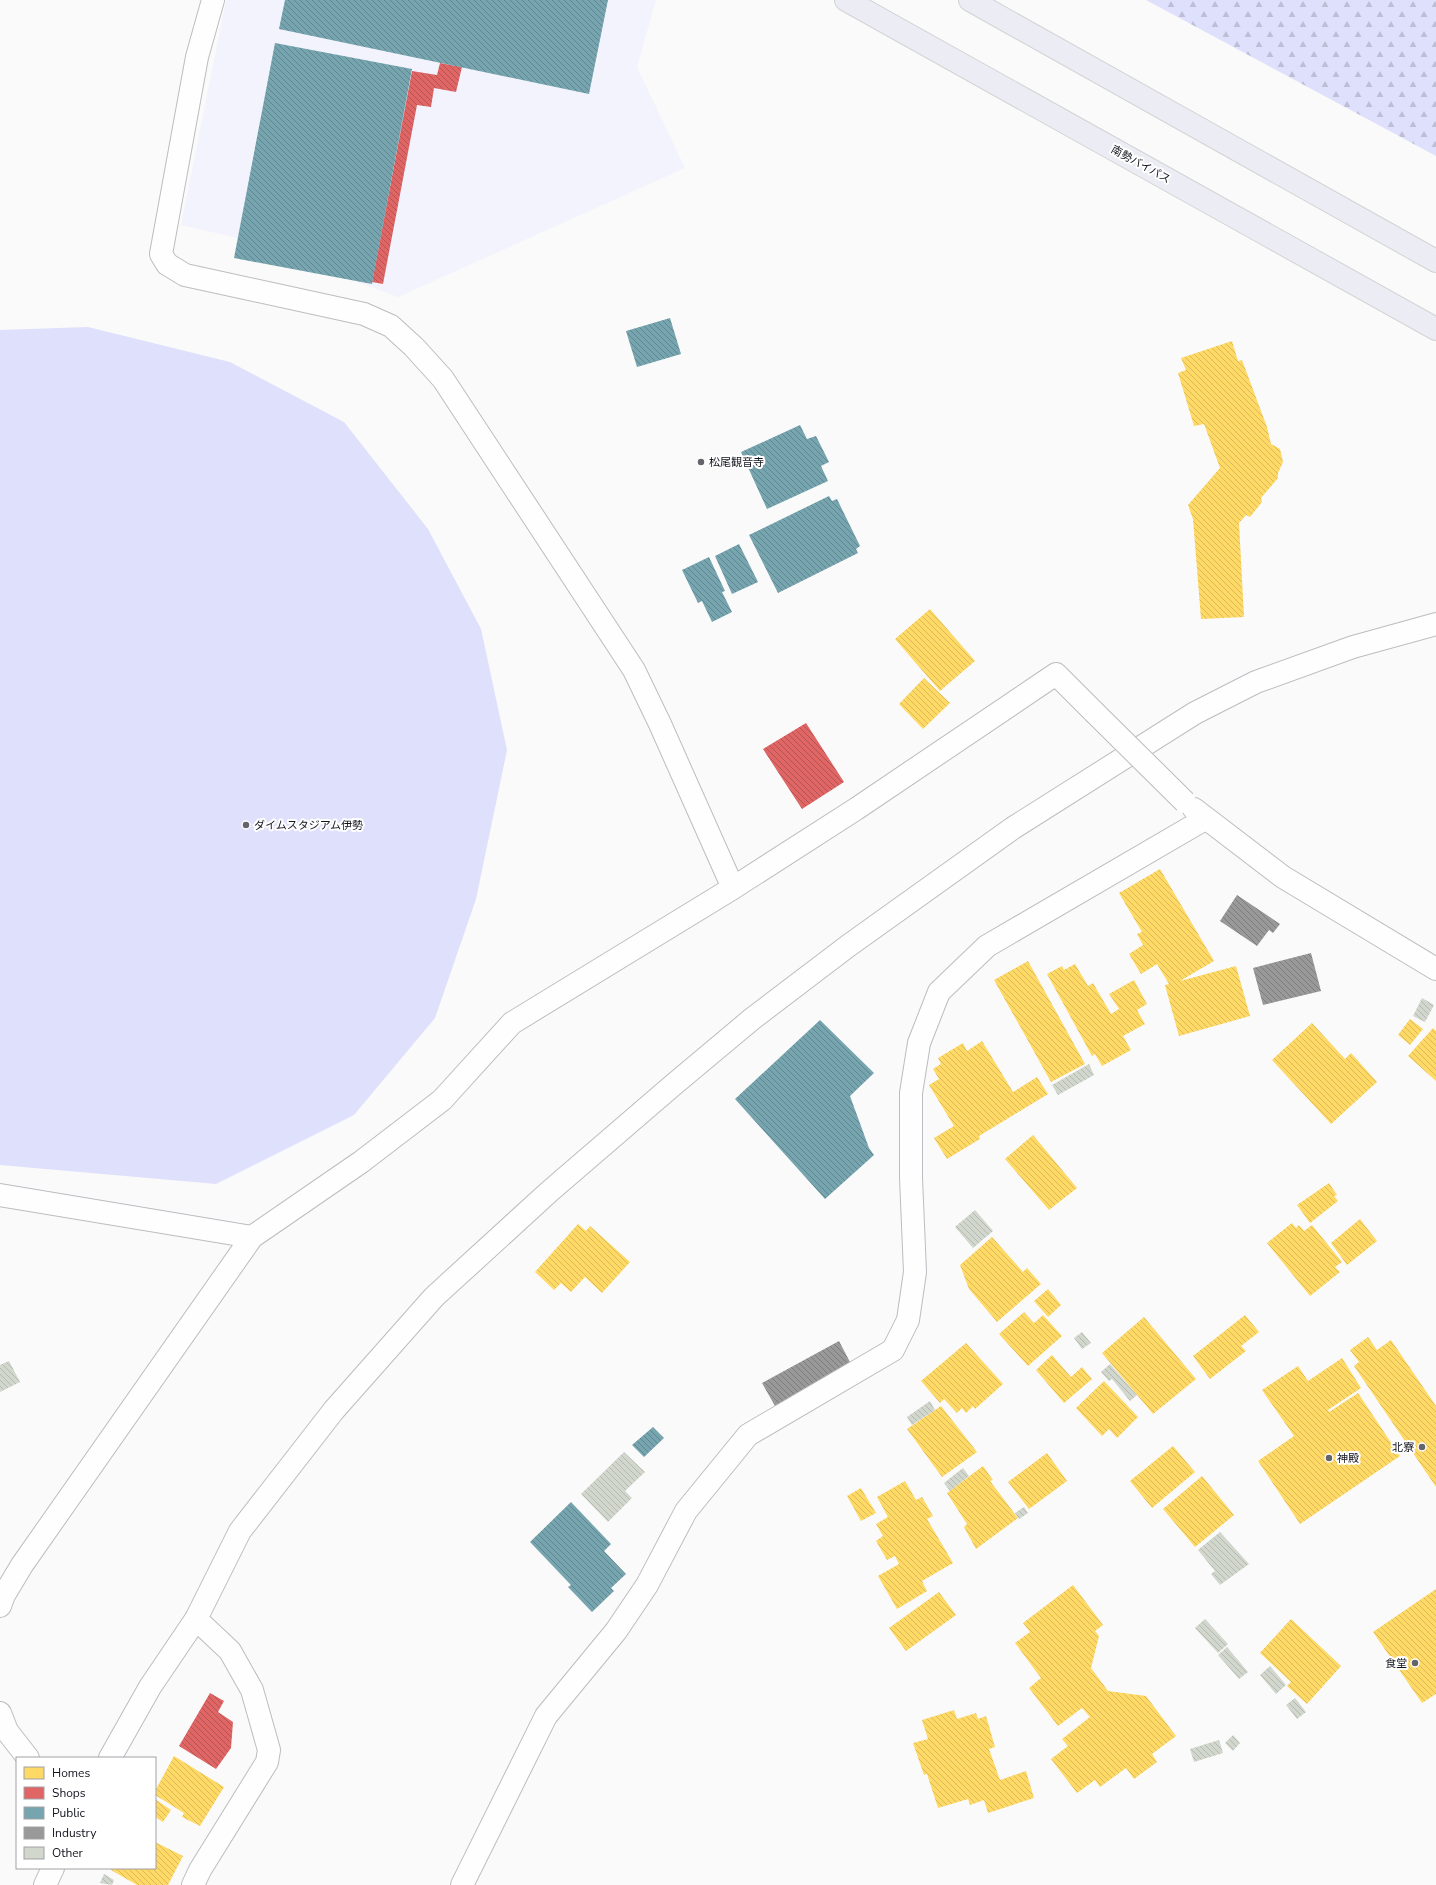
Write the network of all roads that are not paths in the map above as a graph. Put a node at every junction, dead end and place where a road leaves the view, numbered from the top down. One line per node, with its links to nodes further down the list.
1 (213, 0): 8 (street)
2 (846, 0): 5 (highway, 南勢バイパス)
3 (970, 0): 4 (highway)
4 (1436, 261)
5 (1436, 329)
6 (1436, 624): 13 (street)
7 (1205, 819): 8 (street, bridge); 9 (street); 20 (street)
8 (733, 888): 11 (street)
9 (1436, 969)
10 (0, 1195): 11 (street)
11 (252, 1238): 12 (street)
12 (0, 1606)
13 (196, 1619): 16 (street); 19 (street)
14 (0, 1713): 15 (street)
15 (27, 1757)
16 (111, 1757)
17 (53, 1869): 18 (street)
18 (45, 1885)
19 (193, 1885)
20 (462, 1885)

